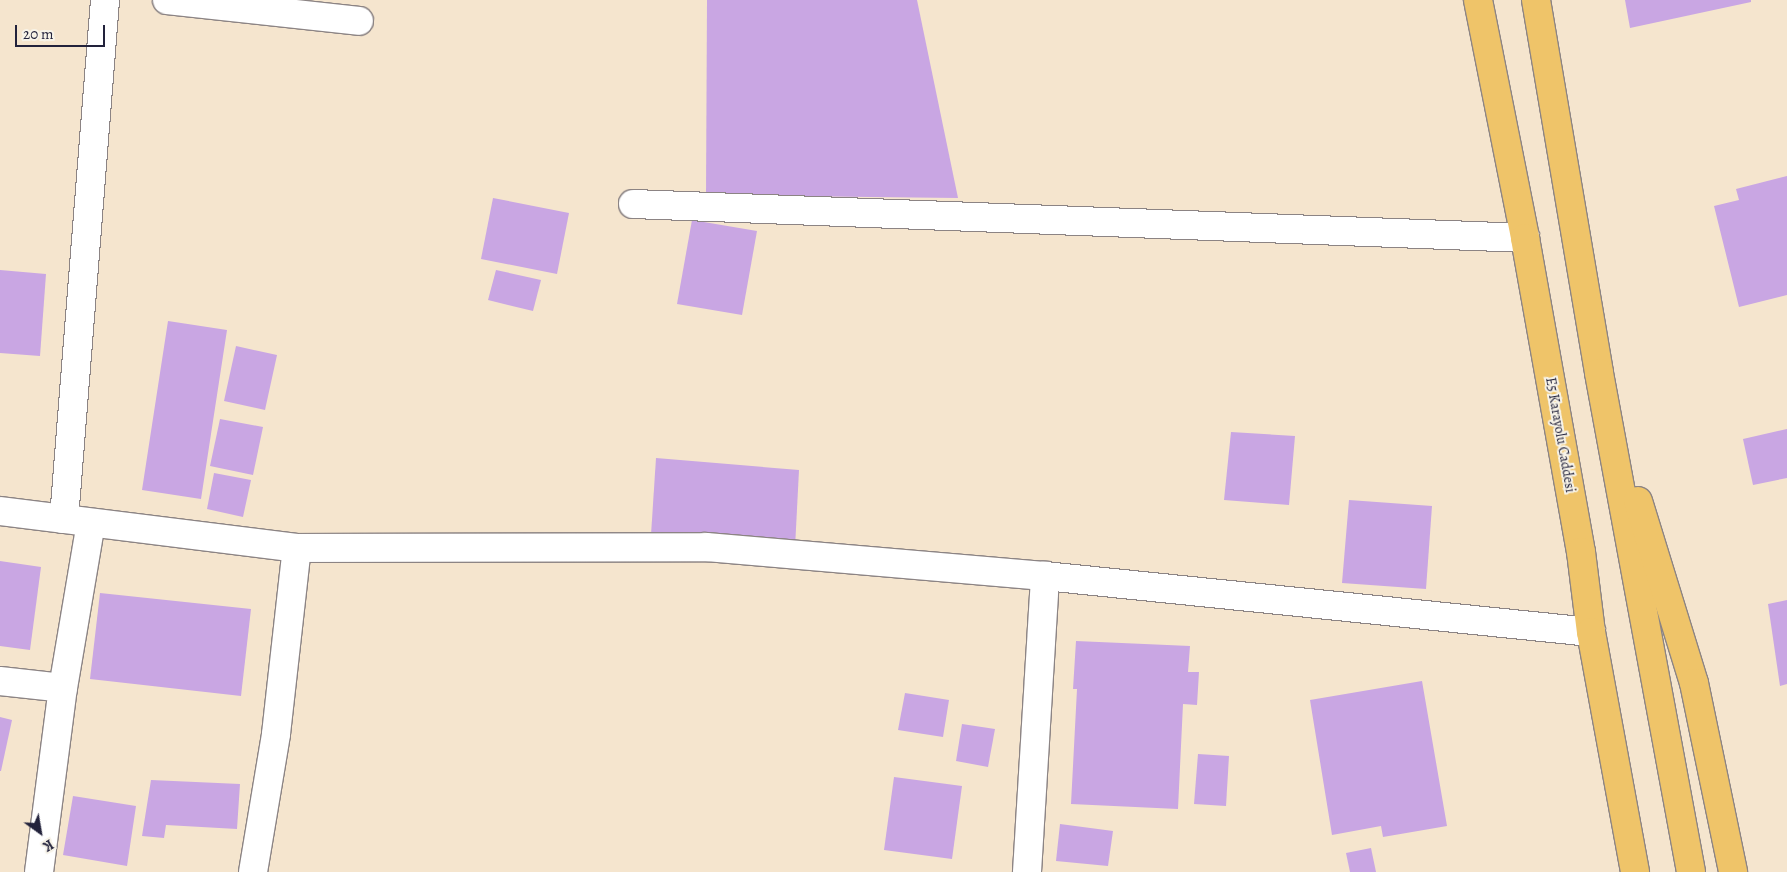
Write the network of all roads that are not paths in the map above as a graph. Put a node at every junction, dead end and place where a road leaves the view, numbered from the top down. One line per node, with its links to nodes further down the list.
1 (106, 0): 10 (street)
2 (167, 0): 5 (street)
3 (1478, 0): 7 (highway, E5 Karayolu Caddesi)
4 (1536, 0): 8 (highway)
5 (359, 21)
6 (633, 204): 7 (street)
7 (1525, 238): 14 (highway, E5 Karayolu Caddesi)
8 (1599, 373): 22 (highway); 23 (highway)
9 (0, 511): 10 (street)
10 (64, 519): 11 (street)
11 (91, 523): 12 (street); 16 (street)
12 (298, 548): 13 (street); 18 (street)
13 (1045, 576): 14 (street); 19 (street)
14 (1590, 632): 20 (highway); 21 (highway, E5 Karayolu Caddesi)
15 (0, 680): 16 (street)
16 (63, 688): 17 (street)
17 (40, 872)
18 (254, 872)
19 (1027, 872)
20 (1617, 872)
21 (1634, 872)
22 (1691, 872)
23 (1733, 872)

